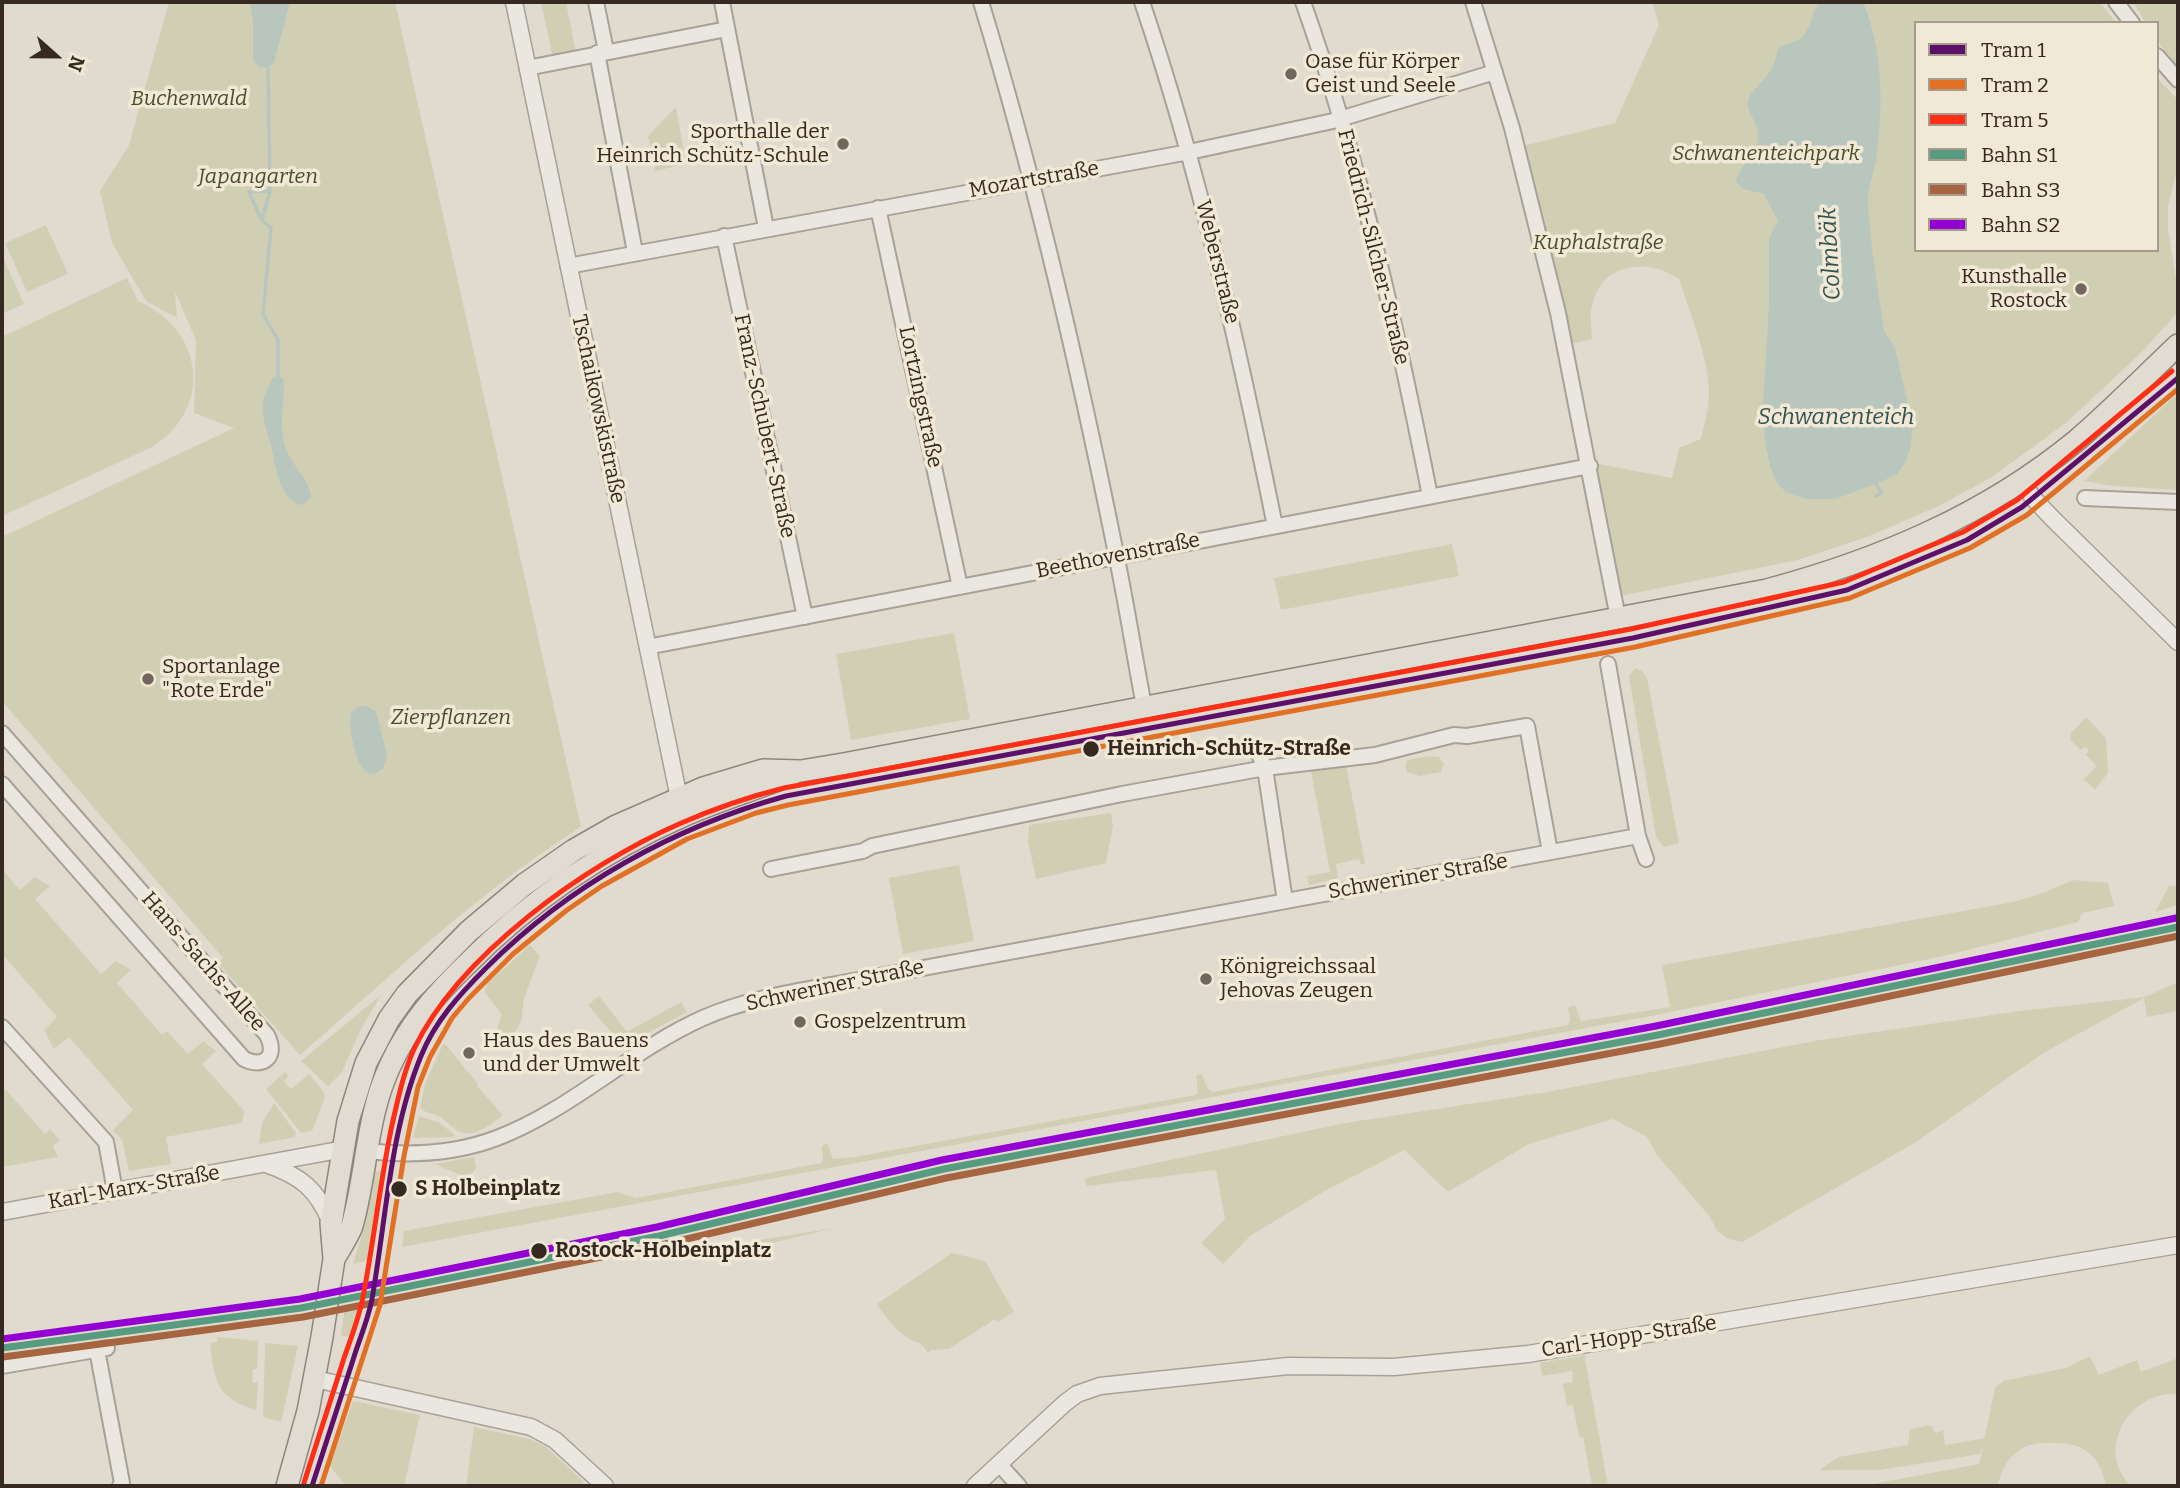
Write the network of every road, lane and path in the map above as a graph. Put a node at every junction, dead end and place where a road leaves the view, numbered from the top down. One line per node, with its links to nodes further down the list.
1 (514, 2): 13 (street, Tschaikowskistraße)
2 (596, 2): 11 (street)
3 (722, 2): 10 (street)
4 (981, 2): 18 (street)
5 (1142, 2): 17 (street, Weberstraße)
6 (1303, 2): 16 (street, Friedrich-Silcher-Straße)
7 (1473, 2): 14 (street)
8 (2116, 2): 9 (street)
9 (2130, 21)
10 (727, 29): 11 (street); 20 (street)
11 (602, 52): 13 (street); 22 (street)
12 (2159, 58): 15 (street)
13 (527, 68): 23 (street, Tschaikowskistraße)
14 (1495, 72): 16 (street, Mozartstraße); 25 (street)
15 (2178, 80)
16 (1341, 119): 17 (street, Mozartstraße); 27 (street, Friedrich-Silcher-Straße)
17 (1189, 152): 18 (street, Mozartstraße); 30 (street, Weberstraße)
18 (1032, 180): 19 (street, Mozartstraße); 31 (street)
19 (877, 208): 20 (street, Mozartstraße); 32 (street, Lortzingstraße)
20 (766, 228): 21 (street, Mozartstraße)
21 (724, 236): 22 (street, Mozartstraße); 33 (street, Franz-Schubert-Straße)
22 (635, 253): 23 (street, Mozartstraße)
23 (568, 266): 36 (street, Tschaikowskistraße)
24 (2178, 345): 26 (main road)
25 (1590, 466): 27 (street, Beethovenstraße); 34 (street)
26 (2022, 481): 34 (main road); 35 (street)
27 (1430, 496): 30 (street, Beethovenstraße)
28 (2085, 498): 29 (street)
29 (2178, 502)
30 (1275, 526): 31 (street, Beethovenstraße)
31 (1117, 557): 32 (street, Beethovenstraße); 38 (street)
32 (960, 587): 33 (street, Beethovenstraße)
33 (805, 617): 36 (street, Beethovenstraße)
34 (1618, 618): 38 (main road)
35 (2178, 642)
36 (647, 647): 43 (street, Tschaikowskistraße)
37 (1608, 664): 44 (street)
38 (1144, 706): 43 (main road)
39 (2, 733): 42 (street, Hans-Sachs-Allee)
40 (1257, 750): 41 (street)
41 (1265, 768): 45 (street); 47 (street); 48 (street)
42 (2, 784)
43 (681, 807): 50 (main road); 51 (main road)
44 (1638, 836): 45 (street, Schweriner Straße); 46 (street)
45 (1550, 852): 48 (street, Schweriner Straße)
46 (1646, 859)
47 (771, 869)
48 (1285, 901): 51 (street, Schweriner Straße)
49 (2, 1027): 53 (street)
50 (344, 1149): 51 (main road); 52 (street, Karl-Marx-Straße); 55 (main road)
51 (366, 1151): 57 (main road)
52 (266, 1164): 53 (street, Karl-Marx-Straße); 55 (street)
53 (115, 1191): 54 (street, Karl-Marx-Straße)
54 (2, 1212)
55 (331, 1223): 57 (main road)
56 (2178, 1245): 60 (street, Carl-Hopp-Straße)
57 (334, 1258): 59 (main road)
58 (2, 1366): 61 (street)
59 (315, 1379): 63 (main road); 64 (street)
60 (999, 1464): 65 (street); 66 (street)
61 (121, 1485): 62 (street)
62 (105, 1486)
63 (287, 1486)
64 (606, 1486)
65 (975, 1486)
66 (1019, 1486)

